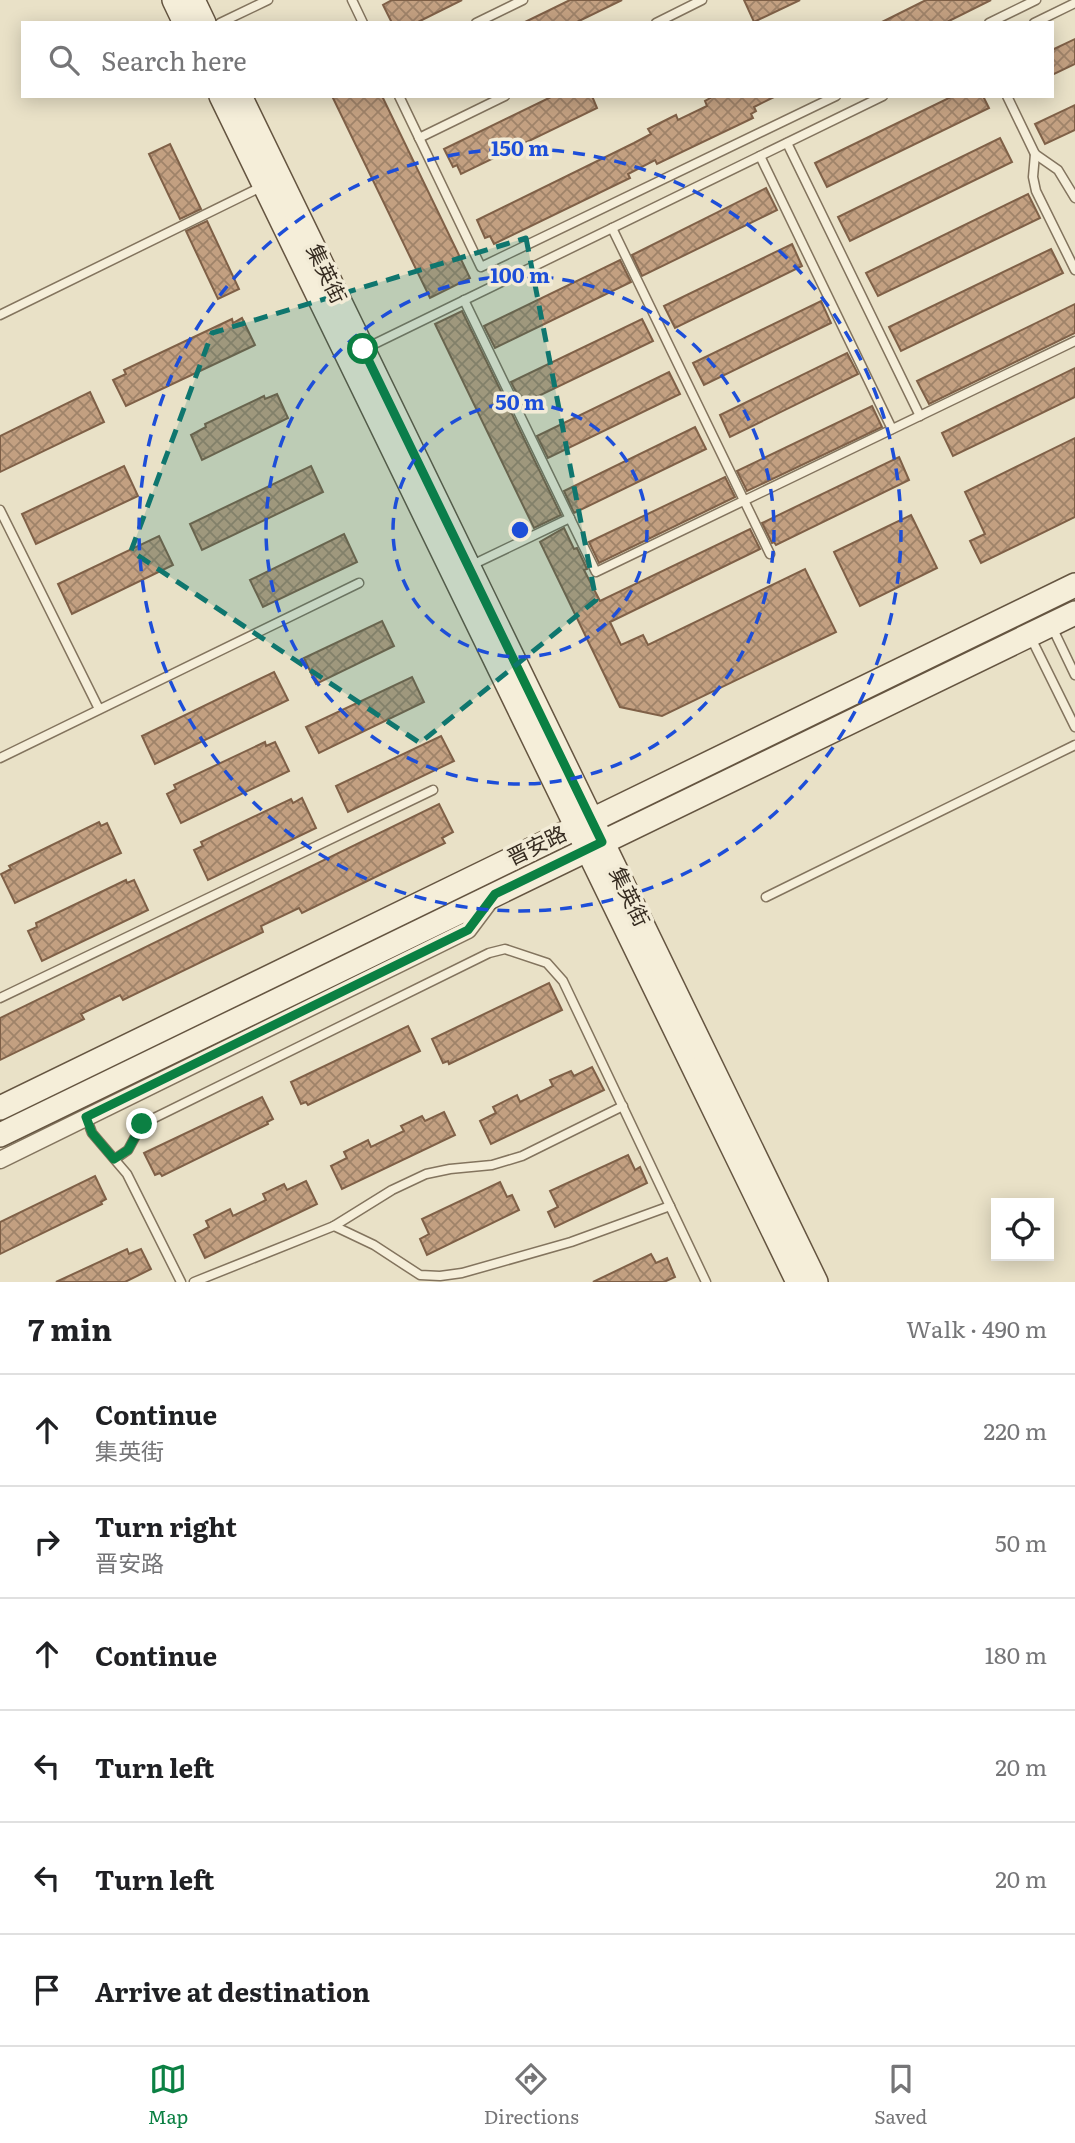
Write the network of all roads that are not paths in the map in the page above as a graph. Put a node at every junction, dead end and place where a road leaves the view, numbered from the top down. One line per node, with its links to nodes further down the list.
1 (174, 0): 9 (main road)
2 (193, 0): 10 (main road)
3 (268, 0): 11 (lane)
4 (352, 0): 12 (lane)
5 (523, 0): 13 (lane)
6 (702, 0): 14 (lane)
7 (1036, 0): 15 (lane)
8 (1075, 3): 16 (lane)
9 (184, 21)
10 (203, 21)
11 (224, 21)
12 (362, 21)
13 (480, 21)
14 (660, 21)
15 (993, 21)
16 (1038, 21)
17 (222, 98): 28 (main road, 集英街)
18 (241, 98): 35 (main road, 集英街)
19 (400, 98): 24 (lane)
20 (501, 98): 24 (lane)
21 (832, 98): 24 (lane)
22 (879, 98): 25 (lane)
23 (1008, 98): 26 (lane)
24 (419, 138)
25 (787, 143): 27 (lane); 36 (lane)
26 (1035, 154): 29 (lane); 31 (lane)
27 (760, 156): 30 (lane); 37 (lane)
28 (264, 186): 33 (lane); 54 (main road, 集英街)
29 (1075, 198)
30 (612, 228): 32 (lane); 38 (lane)
31 (1075, 270)
32 (464, 300): 35 (lane); 40 (lane)
33 (0, 315)
34 (1075, 341): 36 (lane)
35 (363, 349): 42 (main road, 集英街)
36 (920, 416): 37 (lane)
37 (892, 429): 38 (lane)
38 (745, 501): 40 (lane); 41 (lane)
39 (0, 510): 49 (lane)
40 (570, 518): 42 (lane)
41 (770, 554)
42 (469, 567): 54 (main road, 集英街)
43 (359, 583): 49 (lane)
44 (1075, 584): 54 (main road, 晋安路)
45 (1075, 613): 46 (main road, 晋安路)
46 (1050, 625): 47 (main road, 晋安路); 48 (lane)
47 (1029, 635): 50 (lane); 55 (main road, 晋安路)
48 (1075, 675)
49 (99, 709): 52 (lane)
50 (1075, 727)
51 (1075, 745): 57 (lane)
52 (0, 758)
53 (433, 790): 58 (lane)
54 (584, 823): 55 (main road, 集英街); 60 (main road, 晋安路)
55 (595, 846): 56 (main road, 晋安路); 70 (main road, 集英街); 71 (main road, 集英街)
56 (495, 894): 61 (street); 62 (main road, 晋安路)
57 (766, 897)
58 (0, 998)
59 (623, 1106): 63 (lane); 65 (lane); 66 (lane)
60 (0, 1108)
61 (86, 1117): 63 (lane); 64 (street)
62 (0, 1135)
63 (114, 1159): 67 (lane)
64 (0, 1160)
65 (670, 1206): 66 (lane); 69 (lane)
66 (334, 1226): 68 (lane)
67 (181, 1282)
68 (194, 1282)
69 (706, 1282)
70 (797, 1282)
71 (816, 1282)

